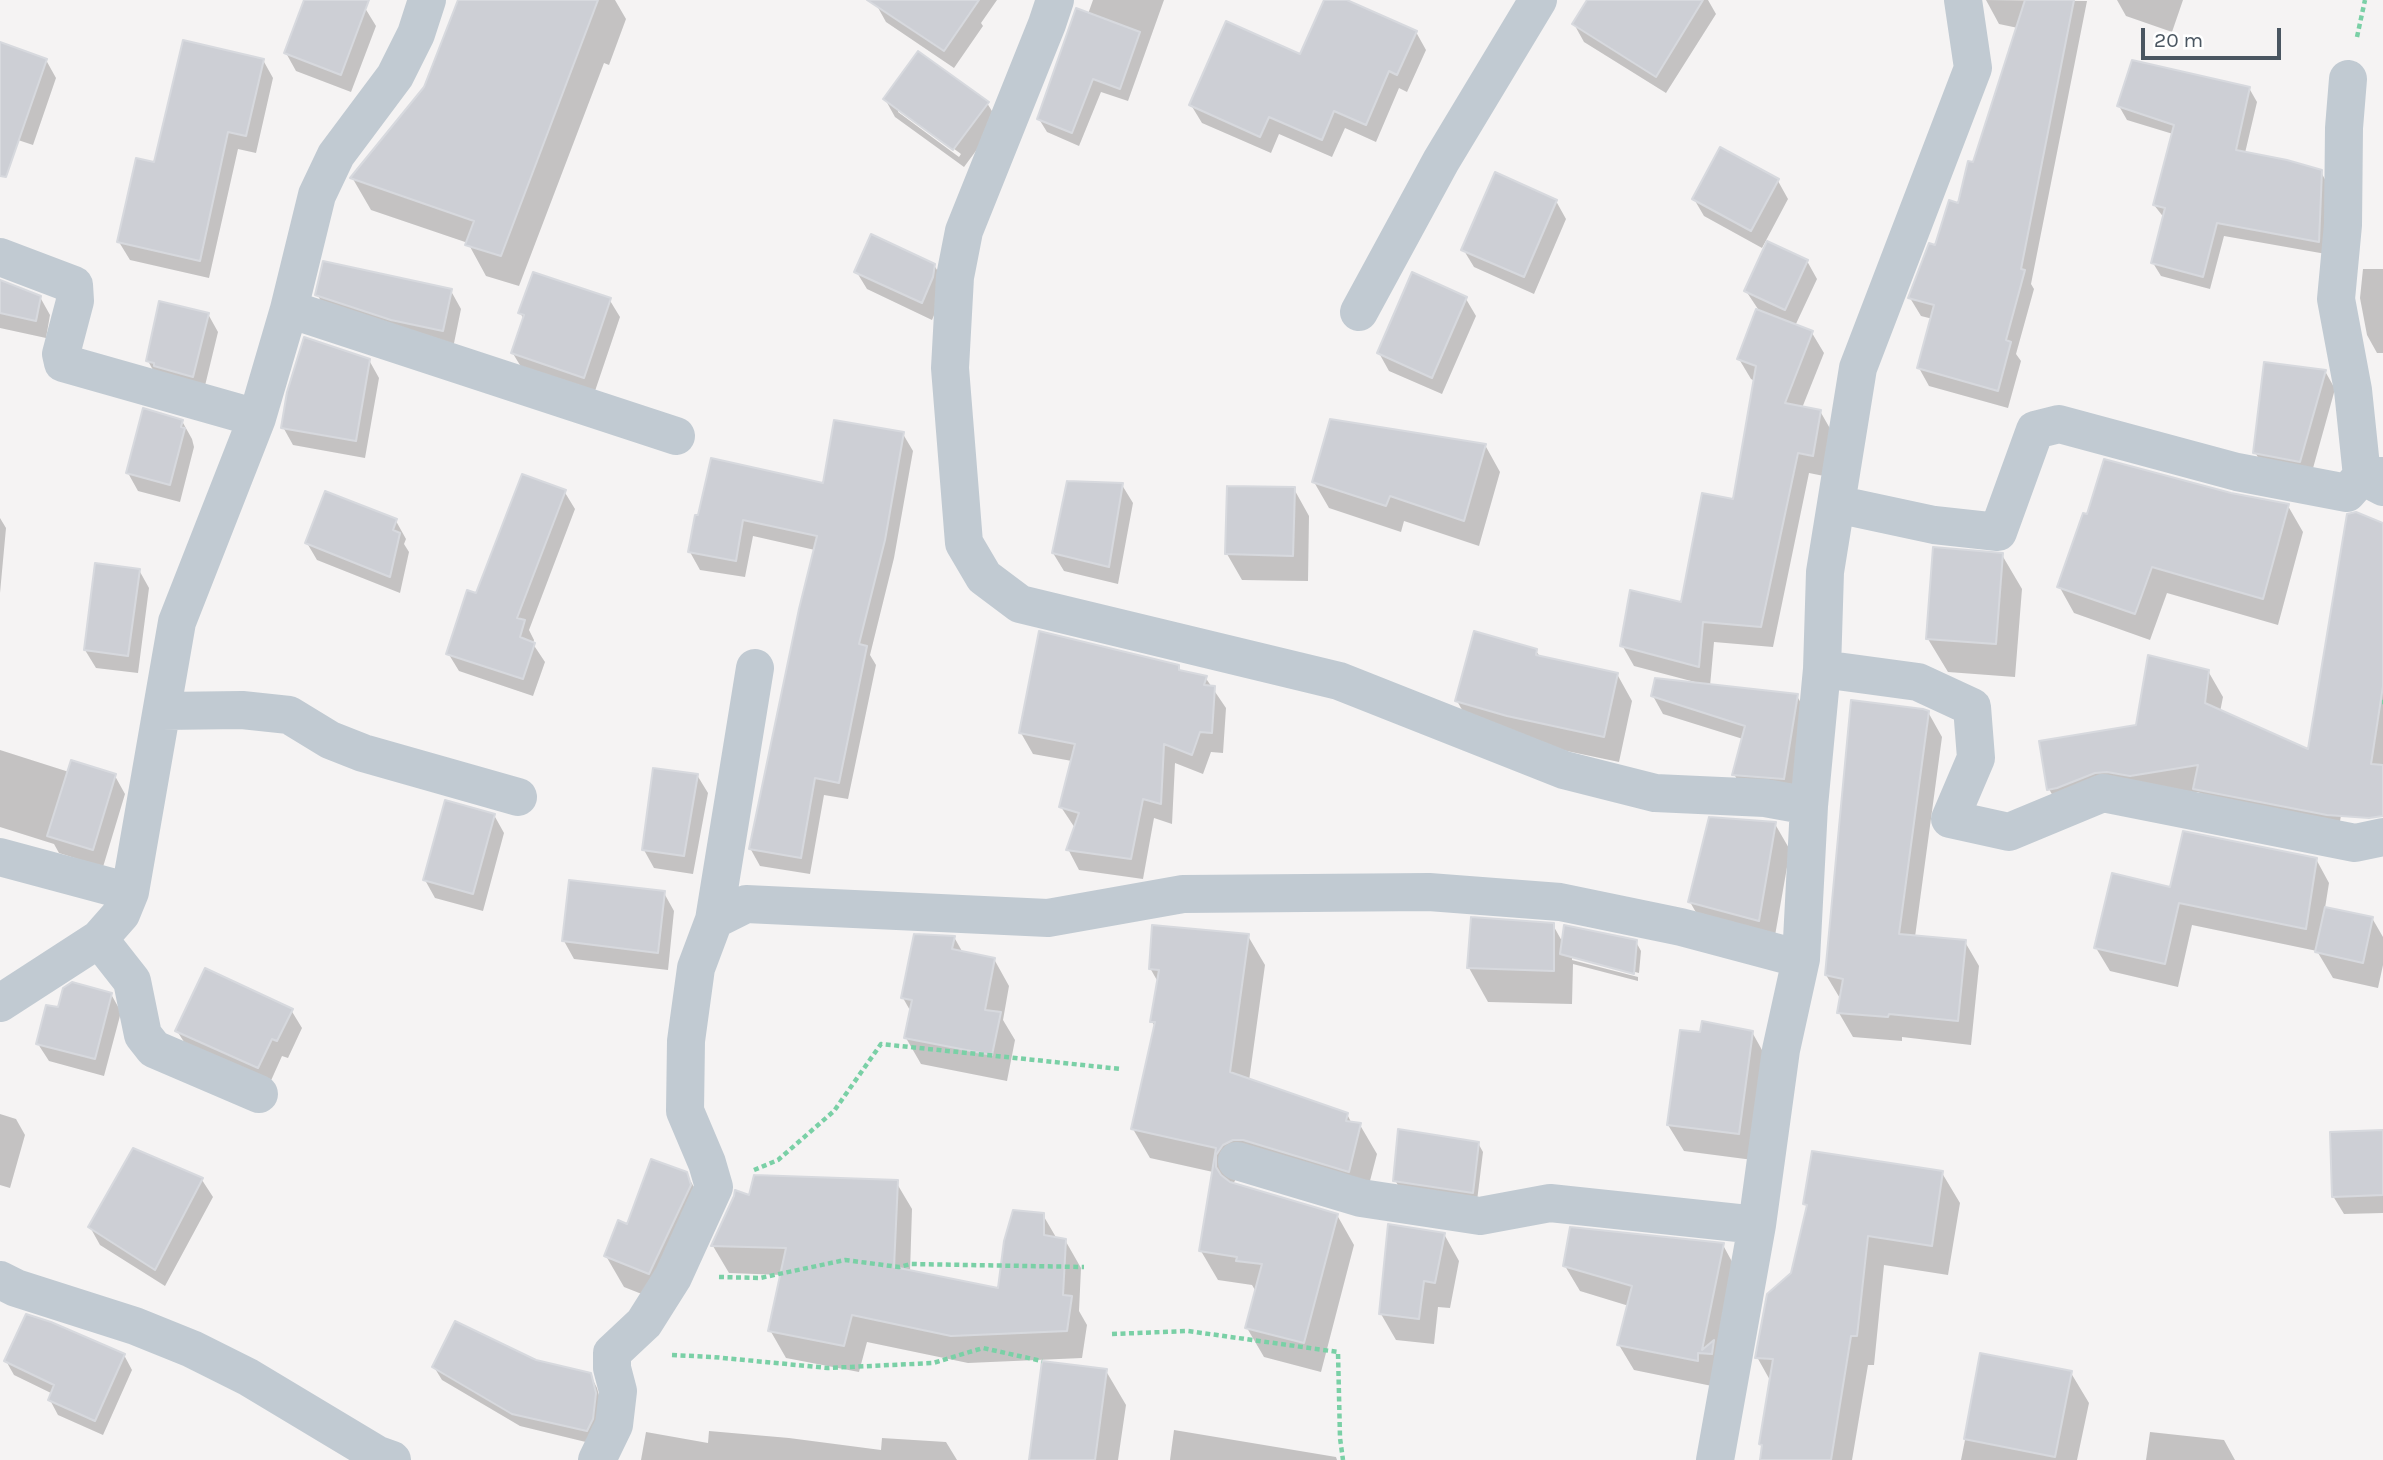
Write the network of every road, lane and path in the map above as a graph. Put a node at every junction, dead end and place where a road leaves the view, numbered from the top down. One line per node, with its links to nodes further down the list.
1 (427, 0): 7 (street)
2 (1055, 0): 17 (street)
3 (1962, 0): 12 (street)
4 (1529, 3): 8 (street)
5 (2347, 79): 11 (street)
6 (0, 257): 9 (street)
7 (289, 309): 9 (street); 10 (street)
8 (1359, 312)
9 (257, 418): 15 (street)
10 (676, 436)
11 (2376, 480): 12 (street)
12 (1836, 504): 14 (street)
13 (755, 668): 21 (street)
14 (1822, 669): 17 (street); 18 (street)
15 (162, 711): 16 (street); 20 (street)
16 (518, 797)
17 (1809, 806): 23 (street)
18 (2383, 837)
19 (0, 858): 20 (street)
20 (130, 892): 22 (street)
21 (714, 920): 23 (street); 28 (street)
22 (99, 939): 24 (street); 26 (street)
23 (1801, 960): 29 (street)
24 (0, 1003)
25 (1121, 1069): 28 (path)
26 (259, 1094)
27 (1237, 1161): 29 (street)
28 (714, 1187): 31 (street)
29 (1757, 1225): 39 (street)
30 (1084, 1267): 31 (path)
31 (673, 1277): 34 (street)
32 (0, 1280): 36 (street)
33 (1112, 1334): 38 (path)
34 (612, 1353): 35 (path); 37 (street)
35 (1042, 1361)
36 (392, 1460)
37 (597, 1460)
38 (1343, 1460)
39 (1715, 1460)

